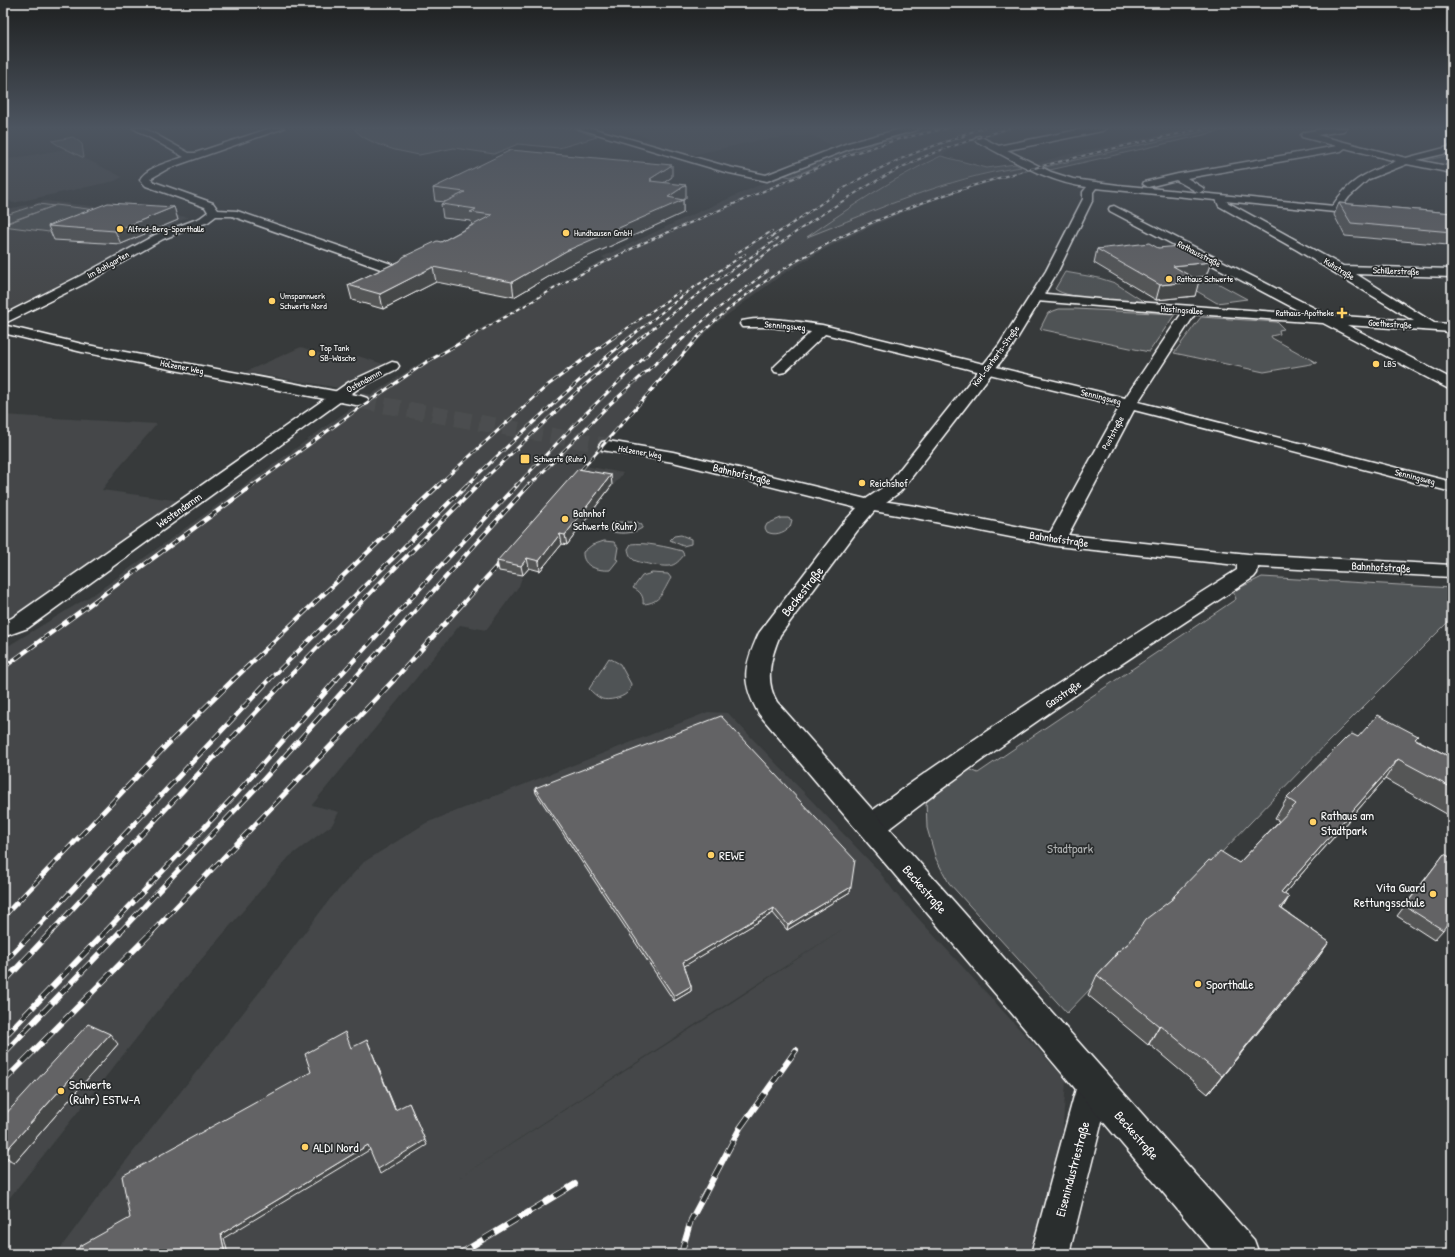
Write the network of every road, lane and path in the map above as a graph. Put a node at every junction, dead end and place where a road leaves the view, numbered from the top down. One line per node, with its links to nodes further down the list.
1 (157, 187): 10 (street)
2 (1092, 187): 15 (street, Karl-Gerharts-Straße)
3 (1108, 187): 7 (street)
4 (1194, 187): 6 (street)
5 (1355, 187): 9 (street)
6 (1199, 190)
7 (1221, 199): 9 (street); 12 (street, Kuhstraße)
8 (1114, 209): 16 (street, Rathausstraße)
9 (1339, 210): 11 (street)
10 (213, 213): 13 (street); 19 (street, Im Bohlgarten)
11 (1376, 213)
12 (1340, 270): 14 (street, Schillerstraße); 22 (street, Kuhstraße)
13 (399, 271)
14 (1452, 273)
15 (1037, 297): 17 (street, Hastingsallee); 28 (street, Karl-Gerharts-Straße)
16 (1284, 298): 18 (street); 20 (street, Rathausstraße)
17 (1191, 310): 18 (street, Hastingsallee); 32 (street, Poststraße)
18 (1280, 317): 20 (street, Hastingsallee)
19 (3, 320)
20 (1328, 320): 22 (street, Goethestraße); 29 (street, Rathausstraße)
21 (747, 324): 24 (street, Senningsweg)
22 (1427, 327): 25 (street, Kuhstraße)
23 (3, 329): 30 (street, Holzener Weg)
24 (822, 329): 27 (street); 28 (street, Senningsweg)
25 (1448, 334)
26 (392, 366): 30 (street, Ostendamm)
27 (780, 369)
28 (987, 369): 32 (street, Senningsweg); 36 (street, Karl-Gerharts-Straße)
29 (1452, 385)
30 (337, 397): 31 (street, Holzener Weg); 40 (street, Westendamm)
31 (361, 401)
32 (1129, 404): 35 (street, Senningsweg); 37 (street, Poststraße)
33 (608, 446): 34 (street, Holzener Weg)
34 (672, 457): 36 (street, Bahnhofstraße)
35 (1452, 487)
36 (869, 505): 37 (street, Bahnhofstraße); 41 (street, Beckestraße)
37 (1056, 540): 38 (street, Bahnhofstraße)
38 (1248, 560): 39 (street, Bahnhofstraße); 41 (street, Gasstraße)
39 (1452, 571)
40 (9, 629)
41 (872, 826): 42 (street, Beckestraße)
42 (1094, 1085): 43 (street, Eisenindustriestraße); 44 (street, Beckestraße)
43 (1050, 1254)
44 (1240, 1254)

